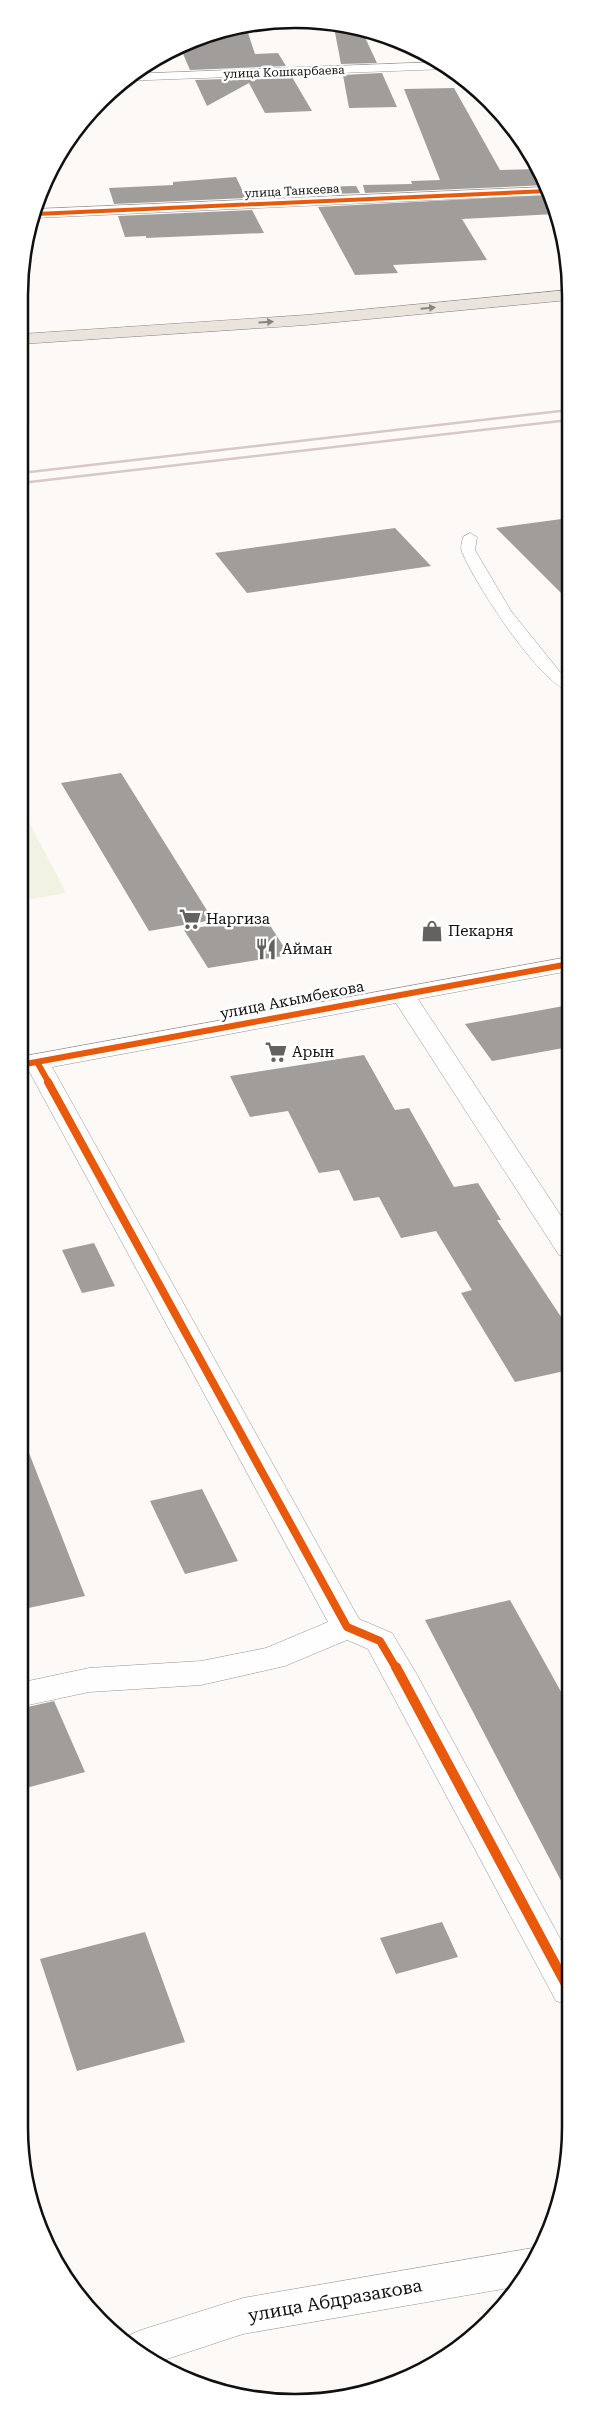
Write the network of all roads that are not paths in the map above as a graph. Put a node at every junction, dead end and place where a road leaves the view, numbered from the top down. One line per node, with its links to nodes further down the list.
1 (159, 64): 3 (street)
2 (434, 66): 3 (street, улица Кошкарбаева)
3 (165, 76): 4 (street, улица Кошкарбаева)
4 (140, 77)
5 (541, 191): 6 (street, улица Танкеева)
6 (41, 214)
7 (562, 285): 9 (main road)
8 (562, 296): 10 (main road, one-way to 8)
9 (290, 306): 10 (main road); 11 (main road)
10 (306, 320): 11 (main road, one-way to 10)
11 (78, 334): 12 (main road)
12 (27, 338)
13 (470, 537): 14 (lane)
14 (562, 681)
15 (562, 965): 16 (street, улица Акымбекова)
16 (402, 993): 17 (street, улица Акымбекова); 18 (street)
17 (29, 1064): 19 (street)
18 (562, 1238)
19 (347, 1627): 20 (street); 21 (street)
20 (27, 1693)
21 (562, 1977)
22 (522, 2268): 23 (street, улица Абдразакова)
23 (145, 2348)

